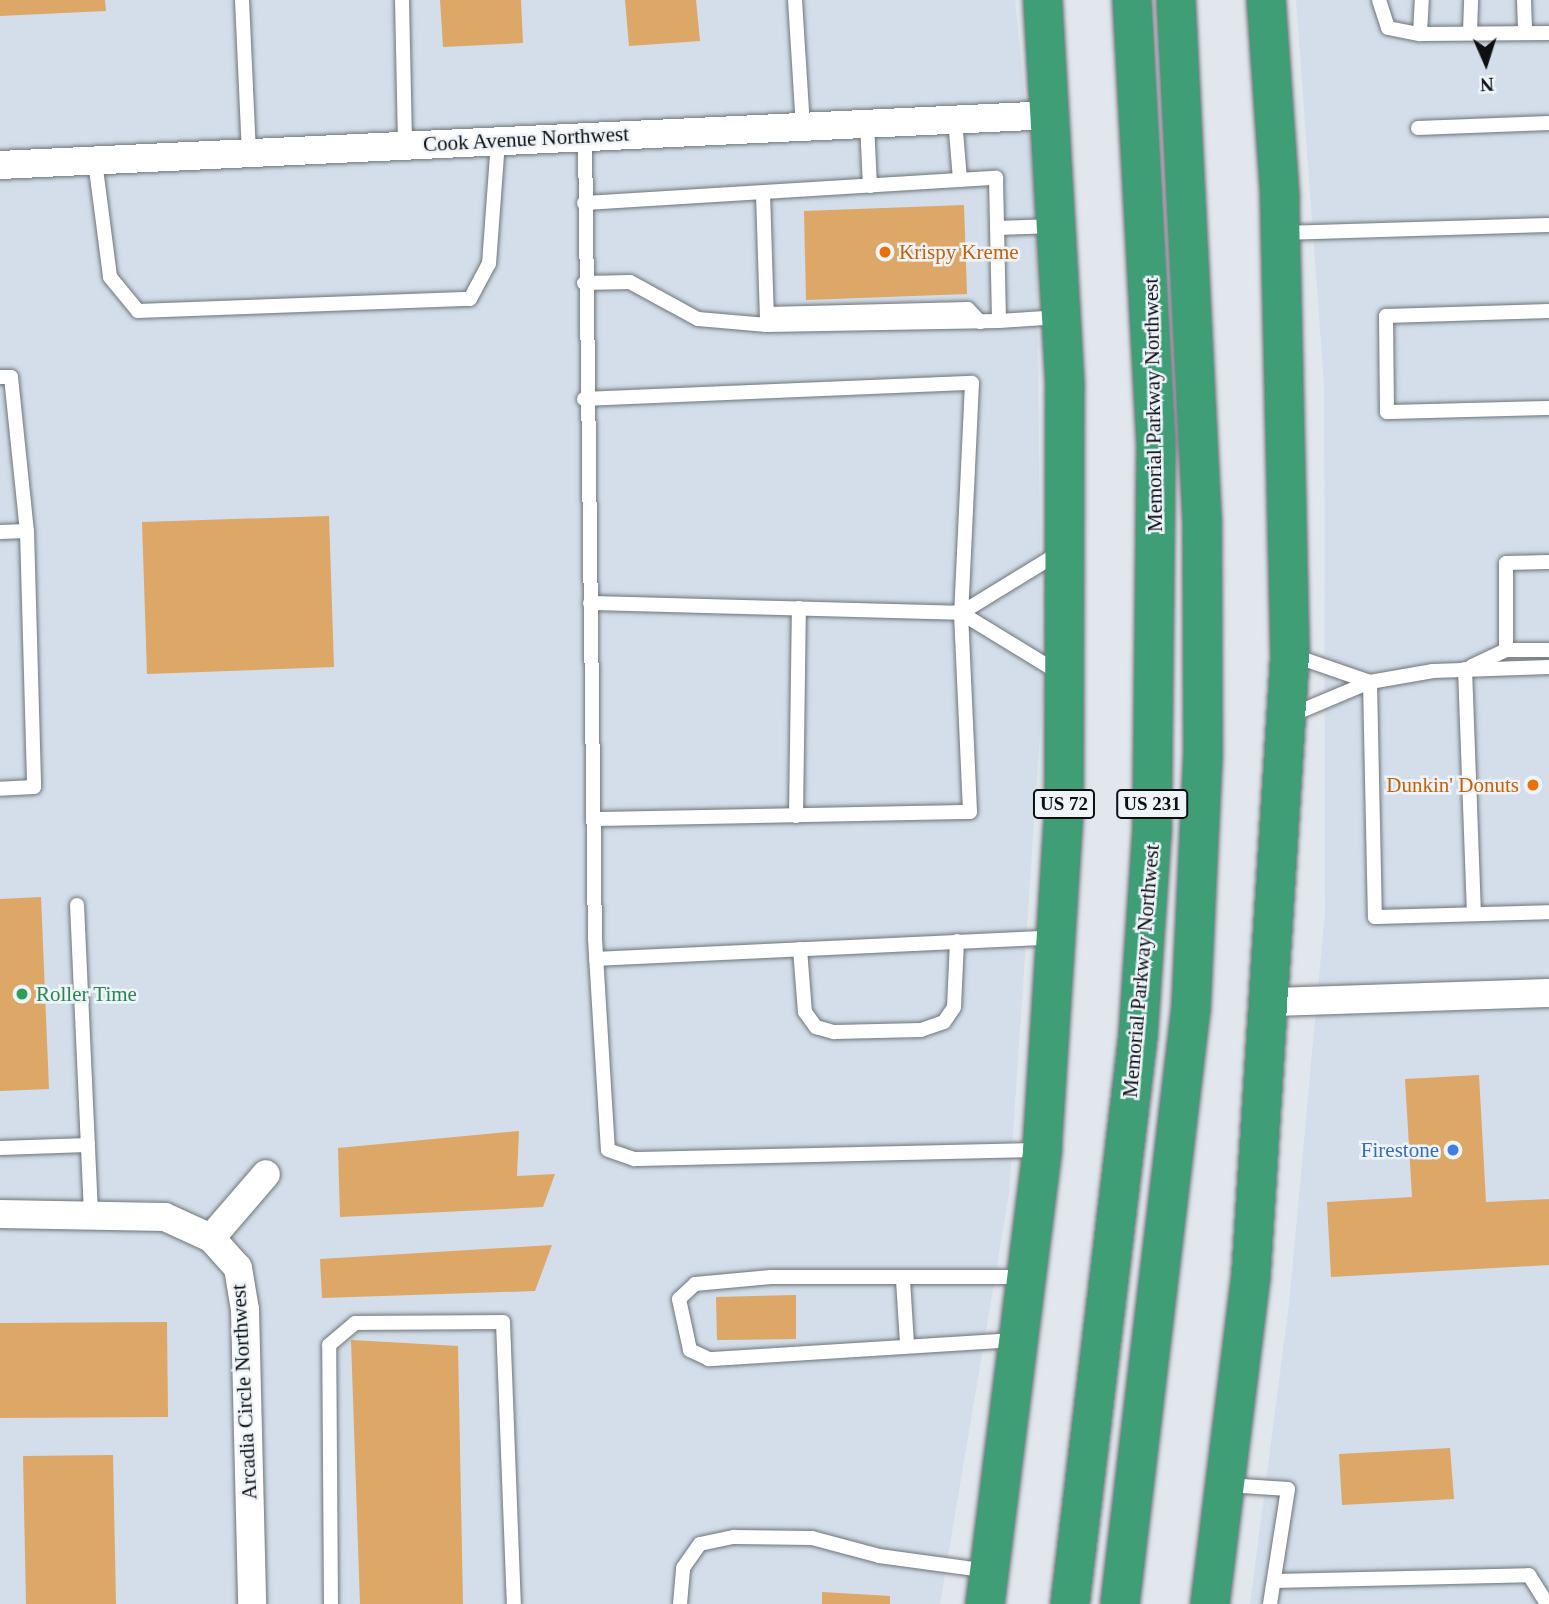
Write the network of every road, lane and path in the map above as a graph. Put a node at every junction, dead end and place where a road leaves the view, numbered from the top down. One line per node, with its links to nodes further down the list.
1 (242, 0): 25 (lane)
2 (402, 0): 24 (lane)
3 (795, 0): 20 (lane)
4 (1043, 0): 16 (highway, US 72)
5 (1132, 0): 89 (highway, Memorial Parkway Northwest / US 231)
6 (1176, 0): 90 (highway, Memorial Parkway Northwest / US 231)
7 (1266, 0): 35 (highway)
8 (1379, 0): 15 (lane)
9 (1422, 0): 15 (lane)
10 (1471, 0): 12 (lane)
11 (1524, 0): 13 (lane)
12 (1470, 32): 13 (lane); 15 (lane)
13 (1525, 33): 14 (lane)
14 (1549, 33)
15 (1420, 34)
16 (1051, 115): 17 (street, Cook Avenue Northwest); 33 (highway, US 72)
17 (955, 119): 18 (street, Cook Avenue Northwest); 28 (lane)
18 (867, 123): 20 (street, Cook Avenue Northwest); 29 (lane)
19 (1549, 123): 21 (lane)
20 (803, 126): 22 (street, Cook Avenue Northwest)
21 (1418, 128)
22 (585, 136): 23 (street, Cook Avenue Northwest); 31 (lane)
23 (498, 141): 24 (street, Cook Avenue Northwest); 26 (lane)
24 (405, 145): 25 (street, Cook Avenue Northwest)
25 (249, 153): 26 (street, Cook Avenue Northwest)
26 (95, 160): 27 (street, Cook Avenue Northwest)
27 (0, 165)
28 (960, 180): 29 (lane); 34 (lane)
29 (870, 186): 30 (lane)
30 (762, 193): 31 (lane); 39 (lane)
31 (584, 203): 36 (lane)
32 (1549, 225): 35 (lane)
33 (1056, 226): 34 (lane); 38 (highway, US 72)
34 (997, 228): 40 (lane)
35 (1281, 233): 53 (highway)
36 (584, 283): 39 (lane); 42 (lane)
37 (1549, 310): 43 (lane)
38 (1061, 317): 40 (lane); 46 (highway, US 72)
39 (767, 320): 40 (lane)
40 (999, 321)
41 (0, 377): 44 (lane)
42 (584, 399): 48 (lane); 50 (lane)
43 (1549, 408)
44 (27, 531): 45 (lane); 59 (lane)
45 (0, 532)
46 (1065, 549): 50 (lane); 56 (highway, US 72)
47 (1549, 562): 51 (lane)
48 (590, 603): 49 (lane); 61 (lane)
49 (799, 608): 50 (lane); 60 (lane)
50 (961, 612): 56 (lane); 60 (lane)
51 (1506, 650): 52 (lane); 55 (lane)
52 (1549, 650)
53 (1290, 655): 57 (lane); 58 (highway)
54 (1549, 667): 55 (lane)
55 (1465, 669): 57 (lane); 64 (lane)
56 (1065, 677): 65 (highway, US 72)
57 (1370, 682): 58 (lane); 64 (lane)
58 (1287, 717): 70 (highway)
59 (0, 789)
60 (796, 816): 61 (lane)
61 (593, 819): 68 (lane)
62 (77, 905): 71 (lane)
63 (1549, 912): 64 (lane)
64 (1474, 914)
65 (1056, 937): 66 (lane); 73 (highway, US 72)
66 (957, 941): 67 (lane); 67 (lane)
67 (800, 949): 68 (lane)
68 (596, 959): 73 (lane)
69 (1549, 993): 70 (street)
70 (1273, 1002): 82 (highway)
71 (88, 1145): 72 (lane); 76 (lane)
72 (0, 1148)
73 (1042, 1150): 78 (highway, US 72)
74 (266, 1174): 77 (street)
75 (0, 1214): 76 (street, Arcadia Circle Northwest)
76 (91, 1214): 77 (street, Arcadia Circle Northwest)
77 (211, 1238): 85 (street, Arcadia Circle Northwest)
78 (1027, 1277): 79 (lane); 80 (highway, US 72)
79 (903, 1280): 81 (lane); 81 (lane)
80 (1020, 1340): 81 (lane); 84 (highway, US 72)
81 (907, 1343)
82 (1226, 1485): 83 (lane); 91 (highway)
83 (1274, 1581): 92 (lane); 93 (lane)
84 (987, 1588): 88 (lane)
85 (252, 1604)
86 (331, 1604): 87 (lane)
87 (514, 1604)
88 (680, 1604)
89 (1070, 1604)
90 (1120, 1604)
91 (1210, 1604)
92 (1270, 1604)
93 (1547, 1604)

